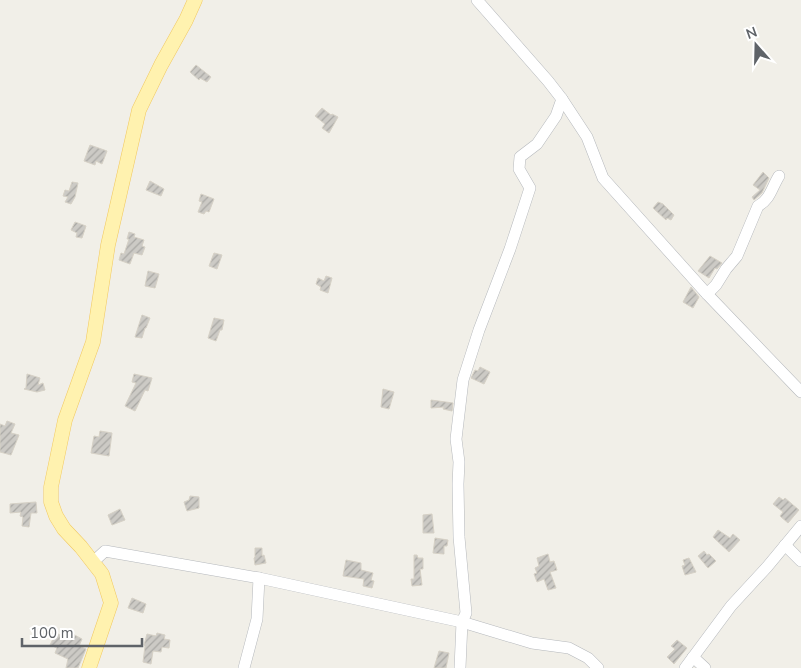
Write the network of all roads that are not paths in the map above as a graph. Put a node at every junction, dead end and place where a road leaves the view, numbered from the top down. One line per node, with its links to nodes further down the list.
1 (194, 0): 10 (main road)
2 (477, 0): 3 (street)
3 (562, 99): 5 (street); 12 (street)
4 (779, 176): 5 (street)
5 (707, 294): 6 (street)
6 (801, 392)
7 (801, 526): 8 (street)
8 (785, 545): 9 (street); 13 (street)
9 (801, 560)
10 (93, 562): 11 (street); 14 (main road)
11 (259, 578): 12 (street); 15 (street)
12 (462, 622): 16 (street); 17 (street)
13 (694, 656): 18 (street); 19 (street)
14 (89, 668)
15 (244, 668)
16 (460, 668)
17 (598, 668)
18 (685, 668)
19 (705, 668)

